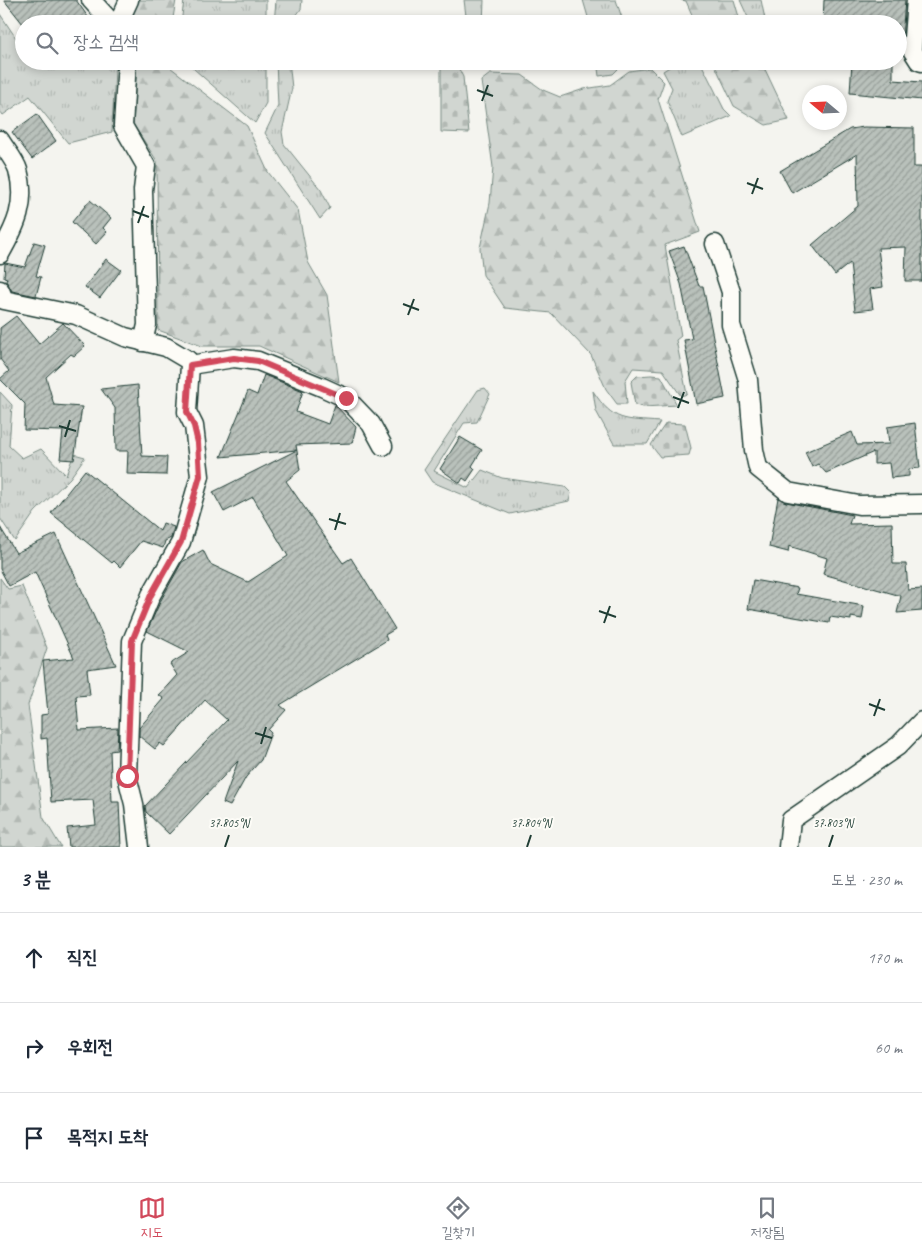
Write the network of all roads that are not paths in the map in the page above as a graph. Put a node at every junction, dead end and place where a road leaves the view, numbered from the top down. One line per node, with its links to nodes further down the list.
1 (91, 0): 4 (street)
2 (128, 0): 5 (street)
3 (916, 0): 6 (street)
4 (105, 15)
5 (122, 15)
6 (922, 62)
7 (126, 70): 12 (street)
8 (0, 140): 10 (street)
9 (715, 244): 15 (street)
10 (0, 254)
11 (0, 290): 12 (street)
12 (143, 342): 13 (street)
13 (190, 365): 14 (street); 17 (street)
14 (383, 446)
15 (922, 504)
16 (922, 721): 18 (street)
17 (139, 847)
18 (788, 847)

